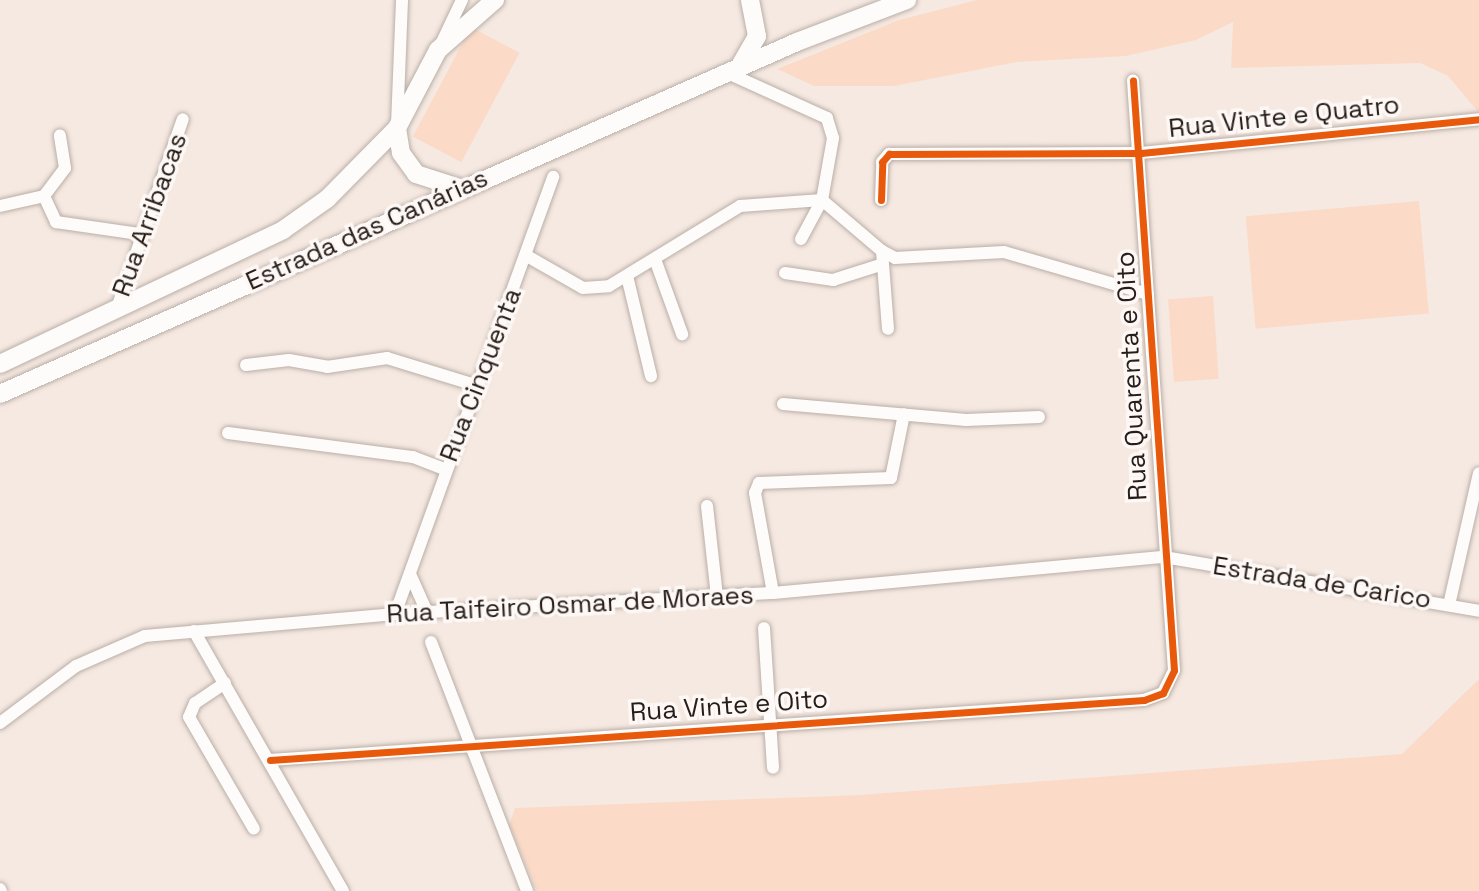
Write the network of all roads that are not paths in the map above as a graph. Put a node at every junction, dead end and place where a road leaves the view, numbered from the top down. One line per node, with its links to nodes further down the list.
1 (402, 0): 11 (street)
2 (463, 0): 6 (street)
3 (495, 0): 6 (main road, Estrada das Canárias)
4 (750, 0): 7 (main road)
5 (906, 0): 7 (main road, Estrada das Canárias)
6 (438, 50): 11 (main road, Estrada das Canárias)
7 (732, 71): 15 (main road, Estrada das Canárias); 17 (street)
8 (1133, 80): 13 (street, Rua Quarenta e Oito)
9 (183, 119): 20 (street, Rua Arribacas)
10 (1479, 119): 13 (street, Rua Vinte e Quatro)
11 (397, 128): 15 (main road); 28 (main road, Estrada das Canárias)
12 (60, 135): 16 (street)
13 (1141, 153): 18 (street, Rua Vinte e Quatro); 27 (street, Rua Quarenta e Oito)
14 (553, 177): 22 (street, Rua Cinquenta)
15 (463, 187): 35 (main road, Estrada das Canárias)
16 (44, 196): 19 (street); 20 (street)
17 (822, 200): 21 (street); 23 (street); 24 (street)
18 (881, 200)
19 (0, 206)
20 (139, 234): 28 (street, Rua Arribacas)
21 (801, 239)
22 (527, 256): 26 (street); 34 (street, Rua Cinquenta)
23 (882, 258): 25 (street); 27 (street); 29 (street)
24 (656, 262): 26 (street); 30 (street)
25 (785, 273)
26 (627, 276): 33 (street)
27 (1148, 294): 43 (street, Rua Quarenta e Oito)
28 (116, 311): 31 (main road, Estrada das Canárias)
29 (888, 329)
30 (682, 334)
31 (0, 364)
32 (246, 365): 34 (street)
33 (651, 376)
34 (475, 385): 40 (street, Rua Cinquenta)
35 (0, 394)
36 (783, 404): 37 (street)
37 (904, 414): 38 (street); 45 (street)
38 (1039, 417)
39 (228, 433): 40 (street)
40 (444, 469): 44 (street, Rua Cinquenta)
41 (1479, 472): 47 (street)
42 (707, 506): 46 (street)
43 (1164, 557): 45 (street, Rua Taifeiro Osmar de Moraes); 47 (street, Estrada de Carico); 54 (street, Rua Quarenta e Oito)
44 (410, 574): 49 (street); 50 (street, Rua Cinquenta)
45 (773, 593): 46 (street, Rua Taifeiro Osmar de Moraes)
46 (717, 596): 49 (street, Rua Taifeiro Osmar de Moraes)
47 (1449, 605): 48 (street, Estrada de Carico)
48 (1479, 611)
49 (427, 612): 50 (street, Rua Taifeiro Osmar de Moraes)
50 (395, 614): 52 (street, Rua Taifeiro Osmar de Moraes)
51 (764, 628): 57 (street)
52 (194, 631): 55 (street); 56 (street, Rua Taifeiro Osmar de Moraes)
53 (431, 642): 58 (street)
54 (1174, 670): 57 (street, Rua Vinte e Oito)
55 (225, 683): 59 (street); 61 (street)
56 (0, 723)
57 (771, 724): 58 (street, Rua Vinte e Oito); 60 (street)
58 (470, 746): 59 (street, Rua Vinte e Oito); 63 (street)
59 (270, 760): 62 (street)
60 (773, 768)
61 (254, 830)
62 (343, 891)
63 (527, 891)

